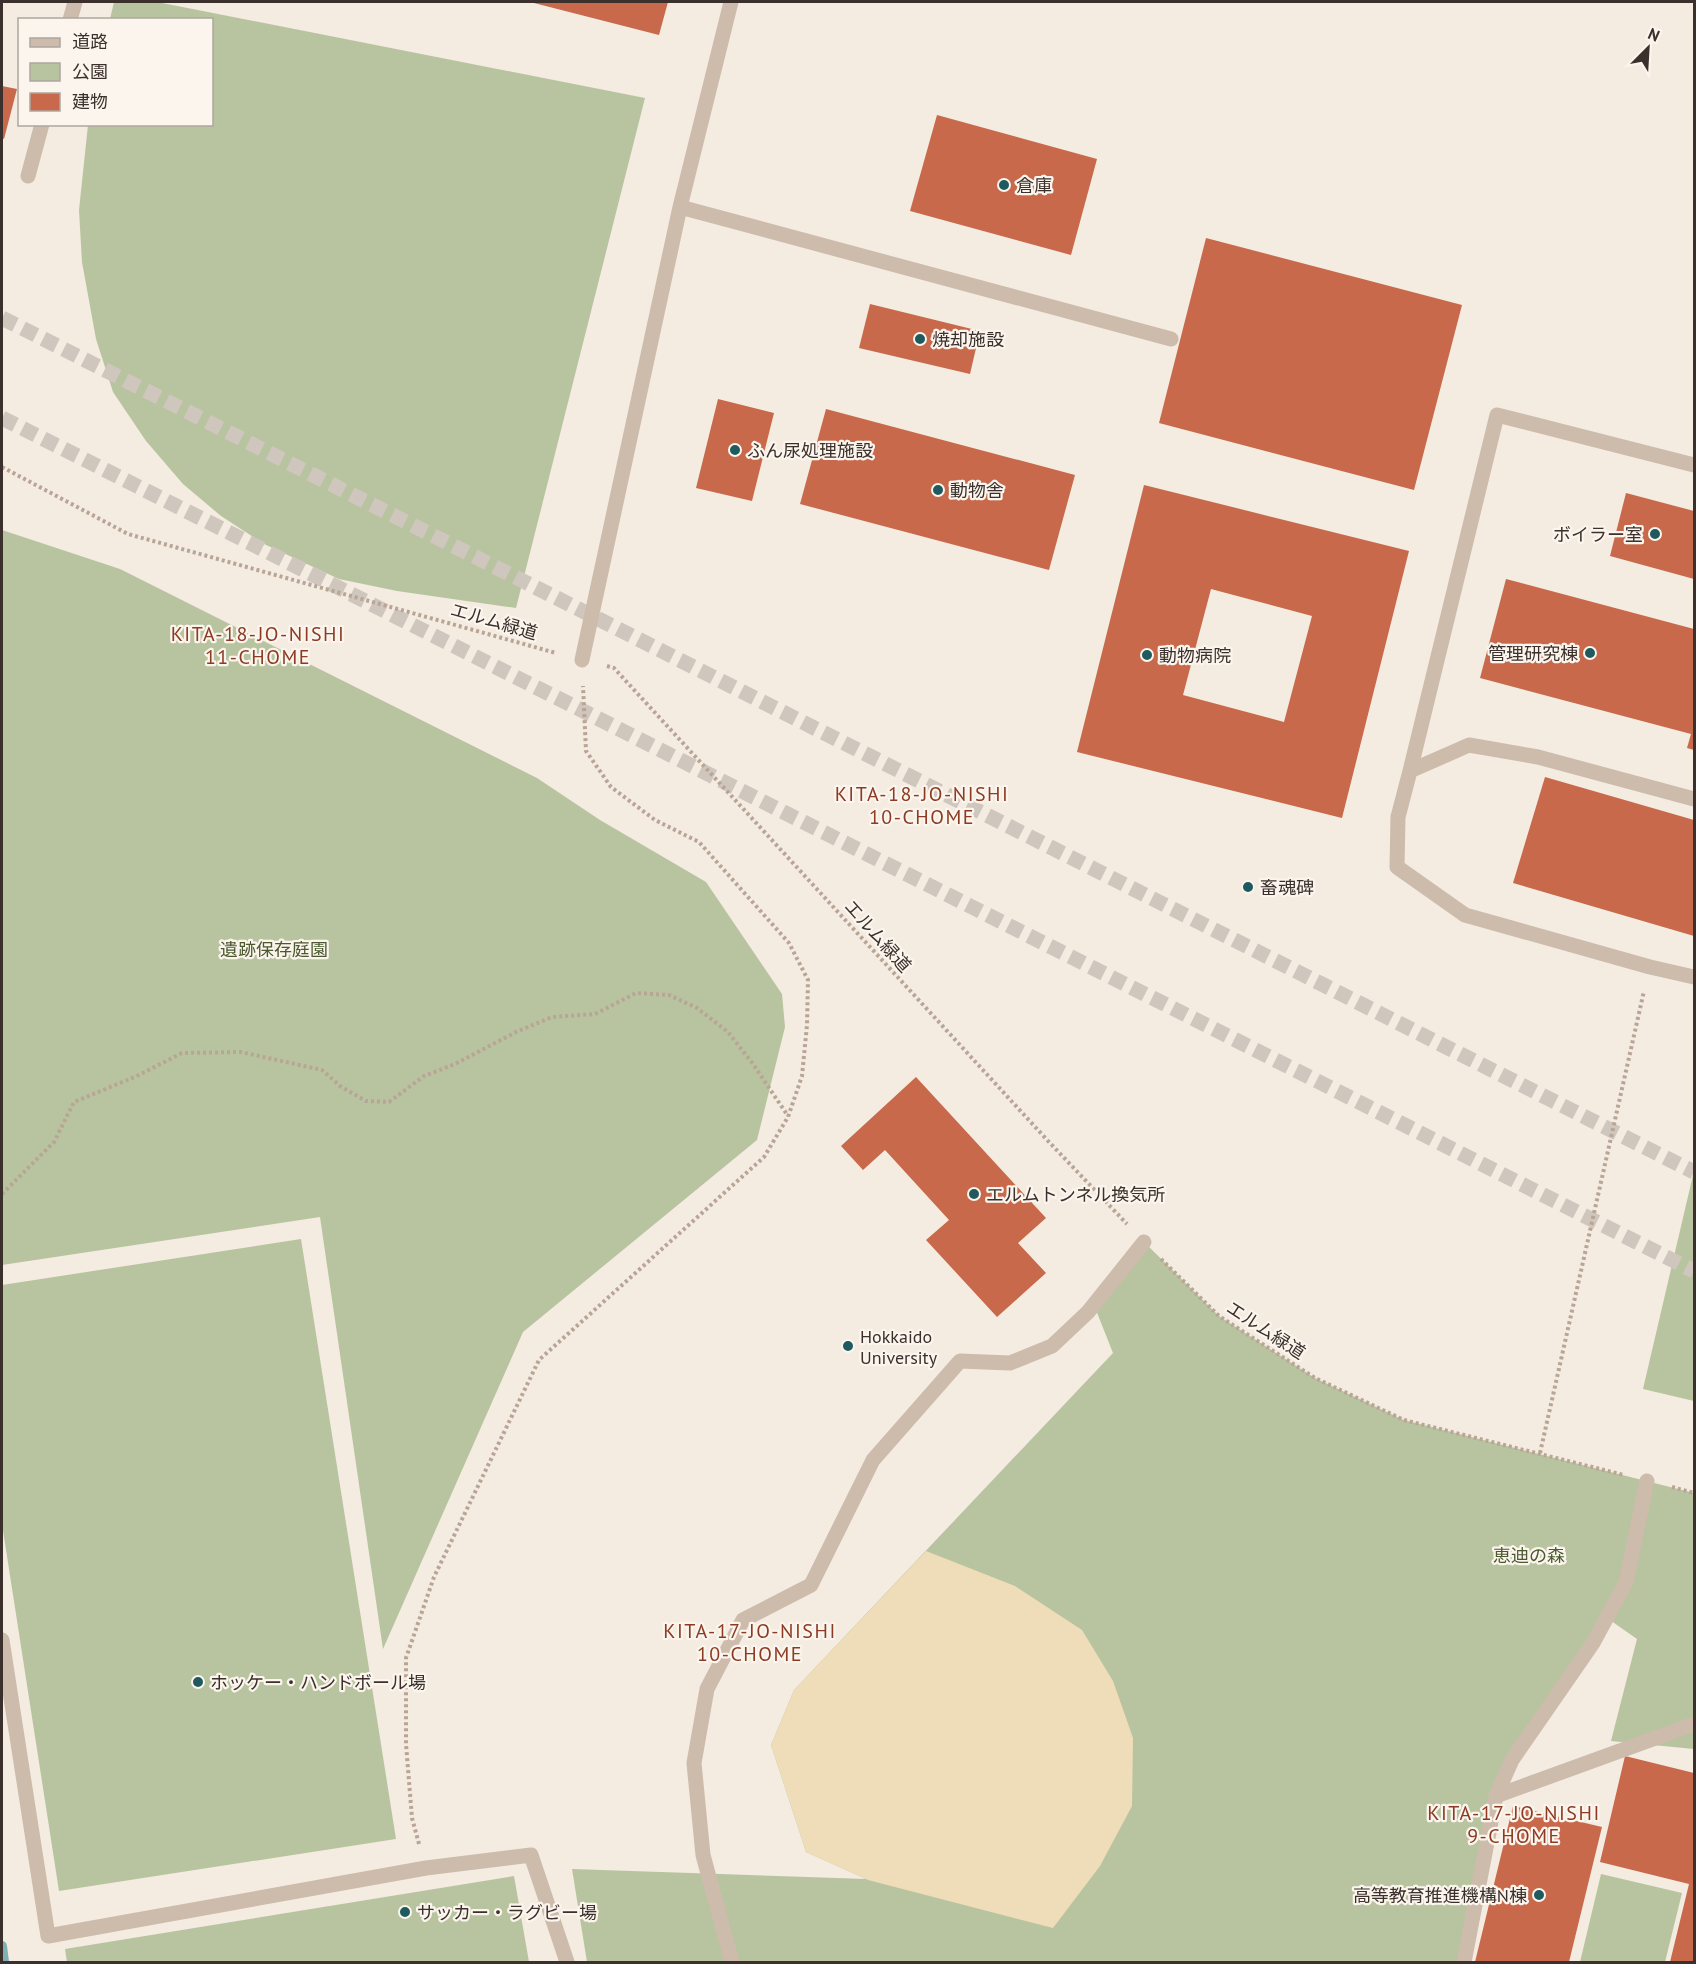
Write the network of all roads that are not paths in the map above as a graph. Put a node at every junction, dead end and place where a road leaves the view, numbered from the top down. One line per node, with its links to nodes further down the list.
1 (75, 2): 3 (street)
2 (732, 2): 6 (street)
3 (71, 18)
4 (41, 126): 5 (street)
5 (28, 176)
6 (680, 207): 7 (street); 9 (street)
7 (1171, 339)
8 (1695, 465): 10 (street)
9 (582, 660)
10 (1410, 771): 11 (street); 12 (street)
11 (1695, 798)
12 (1695, 976)
13 (1144, 1242): 19 (street)
14 (1647, 1481): 17 (street)
15 (2, 1640): 18 (street)
16 (1695, 1724): 17 (street)
17 (1497, 1796): 20 (street)
18 (567, 1962)
19 (732, 1962)
20 (1464, 1962)

